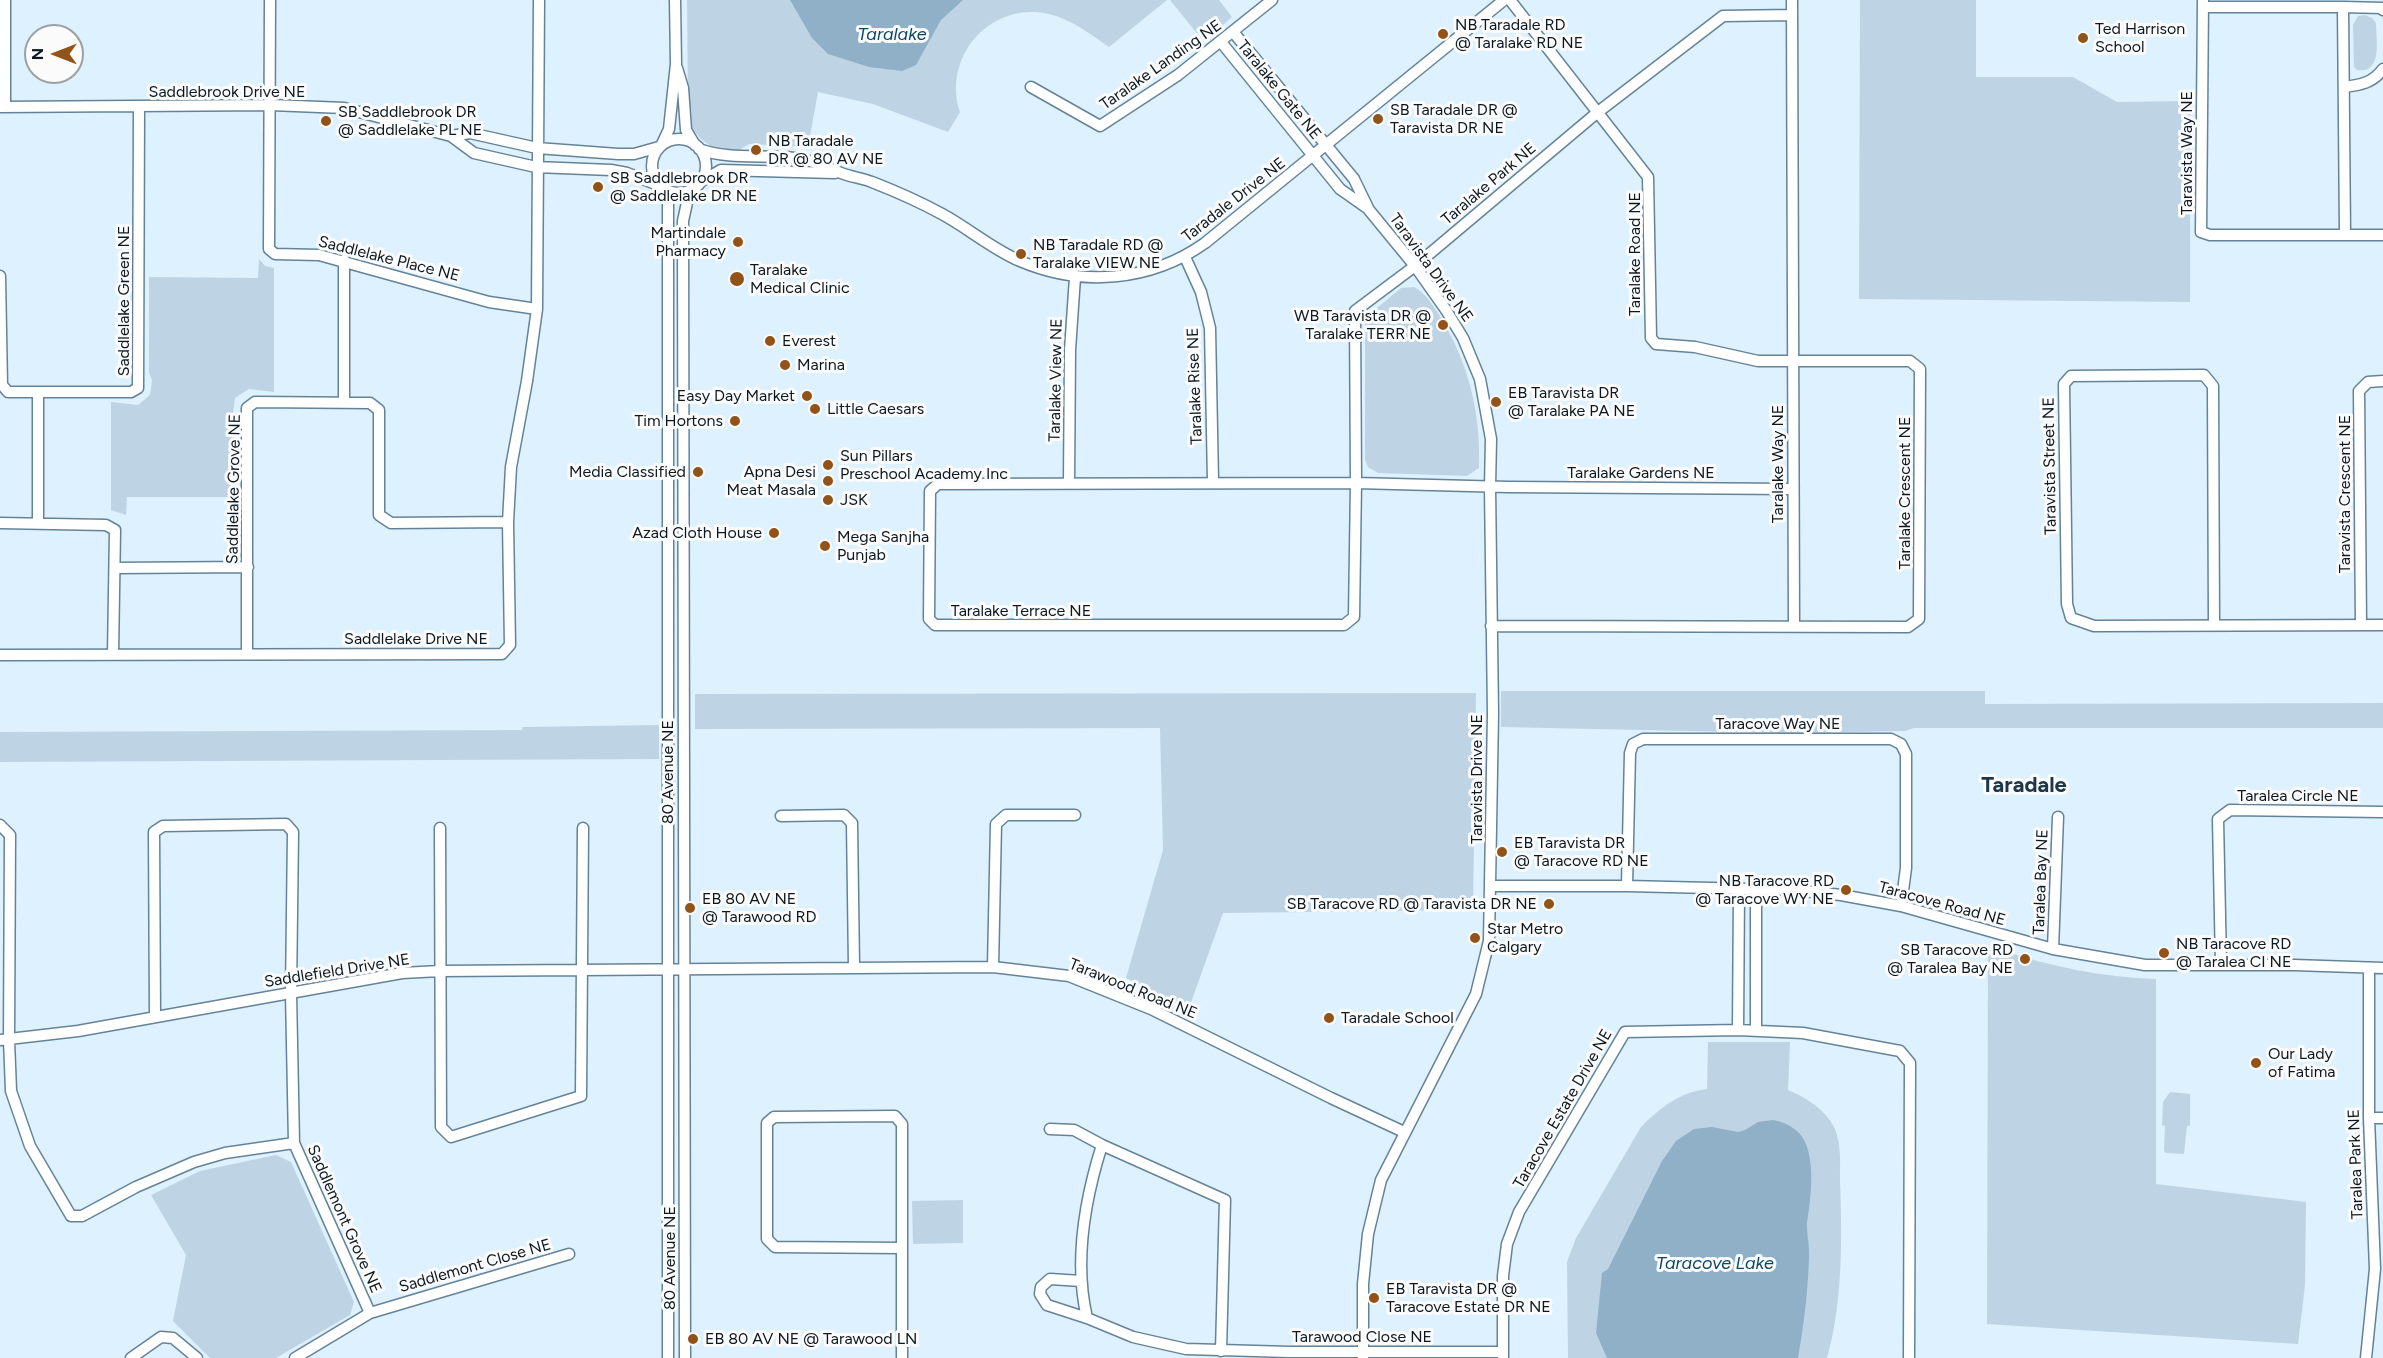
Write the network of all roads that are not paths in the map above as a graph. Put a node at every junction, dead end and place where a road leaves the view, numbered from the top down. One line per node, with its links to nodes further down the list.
1 (5, 0): 20 (street)
2 (270, 0): 19 (street)
3 (538, 0): 27 (street, Saddlelake Drive NE)
4 (675, 0): 15 (street)
5 (1272, 0): 13 (street, Taralake Landing NE)
6 (1504, 0): 24 (street, Taradale Drive NE)
7 (1509, 0): 22 (street, Taralake Road NE)
8 (1792, 0): 12 (street, Taralake Way NE)
9 (2203, 4): 10 (street); 34 (street, Taravista Way NE)
10 (2343, 7): 11 (street); 18 (street)
11 (2383, 10)
12 (1792, 15): 22 (street, Taralake Park NE); 42 (street, Taralake Way NE)
13 (1234, 33): 14 (street, Taralake Landing NE); 24 (street, Taralake Gate NE)
14 (1221, 42): 17 (street, Taralake Landing NE); 28 (street, Taralake Gate NE)
15 (676, 64): 25 (street); 26 (street)
16 (2383, 69): 18 (street)
17 (1031, 87)
18 (2344, 87): 34 (street)
19 (271, 105): 21 (street, Saddlebrook Drive NE); 23 (street, Saddlebrook Drive NE); 37 (street, Saddlelake Place NE)
20 (3, 107): 21 (street, Saddlebrook Drive NE)
21 (139, 108): 44 (street, Saddlelake Green NE)
22 (1598, 112): 38 (street, Taralake Park NE); 42 (street, Taralake Road NE)
23 (451, 136): 27 (street, Saddlebrook Drive NE); 29 (street, Saddlebrook Drive NE)
24 (1327, 145): 28 (street, Taradale Drive NE); 33 (street, Taravista Drive NE)
25 (661, 146): 26 (street); 27 (street, Saddlebrook Drive NE); 32 (street)
26 (697, 147): 30 (street, Taradale Drive NE); 31 (street)
27 (537, 148): 29 (street, Saddlelake Drive NE)
28 (1314, 156): 33 (street, Taravista Drive NE); 36 (street, Taradale Drive NE)
29 (536, 167): 32 (street, Saddlebrook Drive NE); 41 (street, Saddlelake Drive NE)
30 (841, 173): 31 (street, Taradale Drive NE); 40 (street, Taradale Drive NE)
31 (697, 185): 32 (street); 83 (street, 80 Avenue NE)
32 (663, 187): 82 (street, 80 Avenue NE)
33 (1370, 210): 38 (street, Taravista Drive NE)
34 (2345, 235): 35 (street, Taravista Way NE)
35 (2383, 235)
36 (1185, 257): 40 (street, Taradale Drive NE); 46 (street, Taralake Rise NE)
37 (344, 260): 41 (street, Saddlelake Place NE); 45 (street)
38 (1415, 266): 48 (street, Taralake Park NE); 49 (street, Taravista Drive NE)
39 (0, 276): 44 (street, Saddlelake Green NE)
40 (1075, 277): 47 (street, Taralake View NE)
41 (537, 309): 51 (street, Saddlelake Drive NE)
42 (1792, 360): 50 (street, Taralake Way NE); 56 (street, Taralake Crescent NE)
43 (2383, 381): 58 (street, Taravista Crescent NE)
44 (38, 392): 53 (street)
45 (344, 403): 51 (street, Saddlelake Grove NE); 55 (street, Saddlelake Grove NE)
46 (1213, 482): 47 (street, Taralake Terrace NE); 48 (street, Taralake Terrace NE)
47 (1069, 483): 48 (street, Taralake Terrace NE)
48 (1356, 483): 49 (street, Taralake Terrace NE)
49 (1490, 487): 50 (street, Taralake Gardens NE); 60 (street, Taravista Drive NE)
50 (1792, 489): 56 (street, Taralake Way NE)
51 (508, 522): 61 (street, Saddlelake Drive NE)
52 (0, 523): 53 (street)
53 (38, 524): 54 (street)
54 (115, 567): 55 (street); 63 (street)
55 (248, 567): 61 (street, Saddlelake Grove NE)
56 (1794, 625): 60 (street)
57 (2214, 625): 57 (street, Taravista Street NE); 58 (street, Taravista Street NE)
58 (2361, 625): 59 (street, Taravista Street NE)
59 (2383, 625)
60 (1491, 626): 71 (street, Taravista Drive NE)
61 (247, 653): 63 (street, Saddlelake Drive NE)
62 (0, 655): 63 (street, Saddlelake Drive NE)
63 (113, 655)
64 (2383, 812): 77 (street, Taralea Circle NE)
65 (1075, 815): 79 (street)
66 (781, 816): 78 (street)
67 (2058, 817): 76 (street, Taralea Bay NE)
68 (0, 825): 90 (street)
69 (440, 828): 84 (street)
70 (582, 828): 85 (street)
71 (1491, 886): 72 (street, Taracove Road NE); 94 (street, Taravista Drive NE)
72 (1627, 886): 73 (street, Taracove Road NE); 75 (street, Taracove Way NE)
73 (1739, 889): 74 (street, Taracove Road NE); 88 (street)
74 (1756, 890): 75 (street, Taracove Road NE); 89 (street)
75 (1901, 906): 76 (street, Taracove Road NE)
76 (2053, 949): 77 (street, Taracove Road NE)
77 (2221, 965): 80 (street, Taracove Road NE)
78 (854, 967): 79 (street, Tarawood Road NE); 83 (street, Tarawood Road NE)
79 (993, 967): 94 (street, Tarawood Road NE)
80 (2369, 968): 81 (street, Taracove Road NE); 91 (street, Taralea Park NE)
81 (2383, 968)
82 (666, 969): 83 (street, Saddlefield Drive NE); 85 (street, Saddlefield Drive NE); 109 (street, 80 Avenue NE)
83 (683, 969): 110 (street, 80 Avenue NE)
84 (440, 970): 85 (street, Saddlefield Drive NE); 85 (street); 86 (street, Saddlefield Drive NE)
85 (580, 970)
86 (291, 993): 87 (street, Saddlefield Drive NE); 87 (street, Saddlemont Grove NE); 95 (street, Saddlemont Grove NE)
87 (155, 1017): 90 (street, Saddlefield Drive NE)
88 (1738, 1030): 89 (street, Taracove Estate Drive NE); 105 (street, Taracove Estate Drive NE)
89 (1756, 1031): 112 (street, Taracove Estate Drive NE)
90 (4, 1040): 95 (street)
91 (2369, 1118): 92 (street); 99 (street, Taralea Park NE)
92 (2383, 1118)
93 (1050, 1129): 96 (street)
94 (1404, 1132): 104 (street, Taravista Drive NE)
95 (294, 1143): 101 (street, Saddlemont Grove NE)
96 (1102, 1145): 100 (street); 103 (street)
97 (902, 1248): 97 (street); 111 (street)
98 (569, 1254): 101 (street, Saddlemont Close NE)
99 (2379, 1269): 113 (street, Taralea Park NE)
100 (1081, 1281): 102 (street); 102 (street, Tarawood Close NE)
101 (370, 1313): 108 (street, Saddlemont Close NE)
102 (1087, 1318): 103 (street, Tarawood Close NE)
103 (1221, 1351): 104 (street, Tarawood Close NE)
104 (1363, 1355): 105 (street, Tarawood Close NE)
105 (1503, 1355)
106 (131, 1358): 107 (street)
107 (197, 1358)
108 (295, 1358)
109 (668, 1358)
110 (686, 1358)
111 (902, 1358)
112 (1909, 1358)
113 (2366, 1358)

